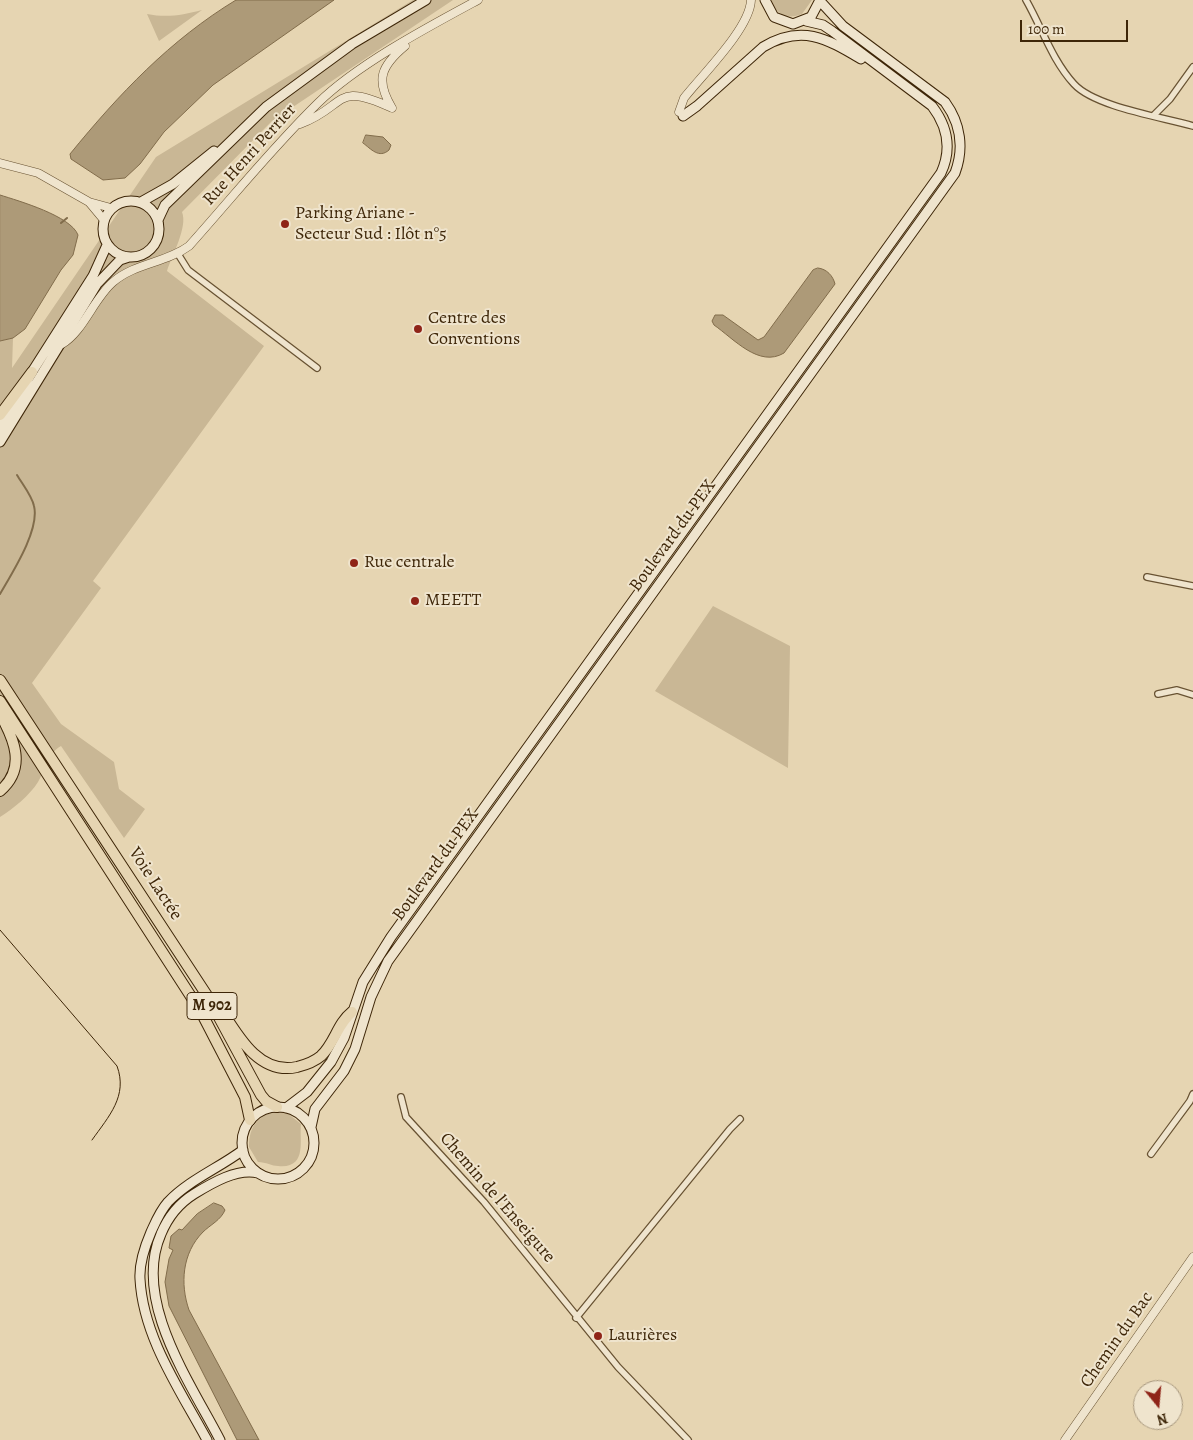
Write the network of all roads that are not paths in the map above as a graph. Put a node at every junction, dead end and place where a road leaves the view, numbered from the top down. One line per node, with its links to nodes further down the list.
1 (426, 0): 15 (main road)
2 (478, 0): 8 (street, Rue Henri Perrier)
3 (751, 0): 11 (street)
4 (765, 0): 7 (main road)
5 (1026, 0): 12 (street)
6 (820, 1): 7 (main road); 47 (main road, Boulevard du PEX)
7 (806, 20): 10 (main road, Boulevard du PEX)
8 (428, 28): 13 (street, Rue Henri Perrier); 13 (street)
9 (1193, 67): 12 (street)
10 (883, 70): 11 (main road); 40 (main road, Boulevard du PEX)
11 (681, 114)
12 (1154, 115): 14 (street)
13 (298, 125): 23 (street, Rue Henri Perrier)
14 (1193, 126)
15 (242, 129): 18 (main road); 21 (main road)
16 (0, 163): 17 (street)
17 (89, 202): 19 (street); 20 (street)
18 (140, 202): 19 (main road); 21 (main road)
19 (111, 208): 20 (main road)
20 (104, 220): 22 (main road)
21 (158, 220): 24 (main road)
22 (107, 245): 24 (main road); 27 (main road)
23 (178, 254): 25 (street, Rue Henri Perrier); 26 (street)
24 (129, 257): 25 (main road)
25 (62, 344): 30 (main road)
26 (317, 368)
27 (32, 372): 28 (highway); 29 (main road)
28 (0, 415)
29 (0, 429)
30 (0, 442)
31 (1147, 577): 32 (street)
32 (1193, 586)
33 (0, 680): 39 (highway, Voie Lactée / M 902)
34 (1158, 694): 35 (street)
35 (1193, 695)
36 (0, 700): 46 (highway, Voie Lactée / M 902)
37 (0, 714): 38 (highway)
38 (0, 791)
39 (179, 952): 40 (highway); 44 (highway, Voie Lactée / M 902)
40 (352, 1012): 44 (main road, Boulevard du PEX)
41 (1193, 1094): 43 (street)
42 (401, 1097): 52 (street, Chemin de l'Enseigure)
43 (1192, 1102): 49 (street)
44 (282, 1107): 46 (main road); 47 (main road)
45 (740, 1119): 52 (street)
46 (250, 1120): 48 (main road)
47 (311, 1127): 50 (main road)
48 (242, 1150): 50 (main road); 53 (main road)
49 (1151, 1154)
50 (258, 1173): 54 (main road)
51 (1193, 1257): 56 (street, Chemin du Bac)
52 (576, 1318): 55 (street, Chemin de l'Enseigure)
53 (207, 1440)
54 (220, 1440)
55 (688, 1440)
56 (1065, 1440)

